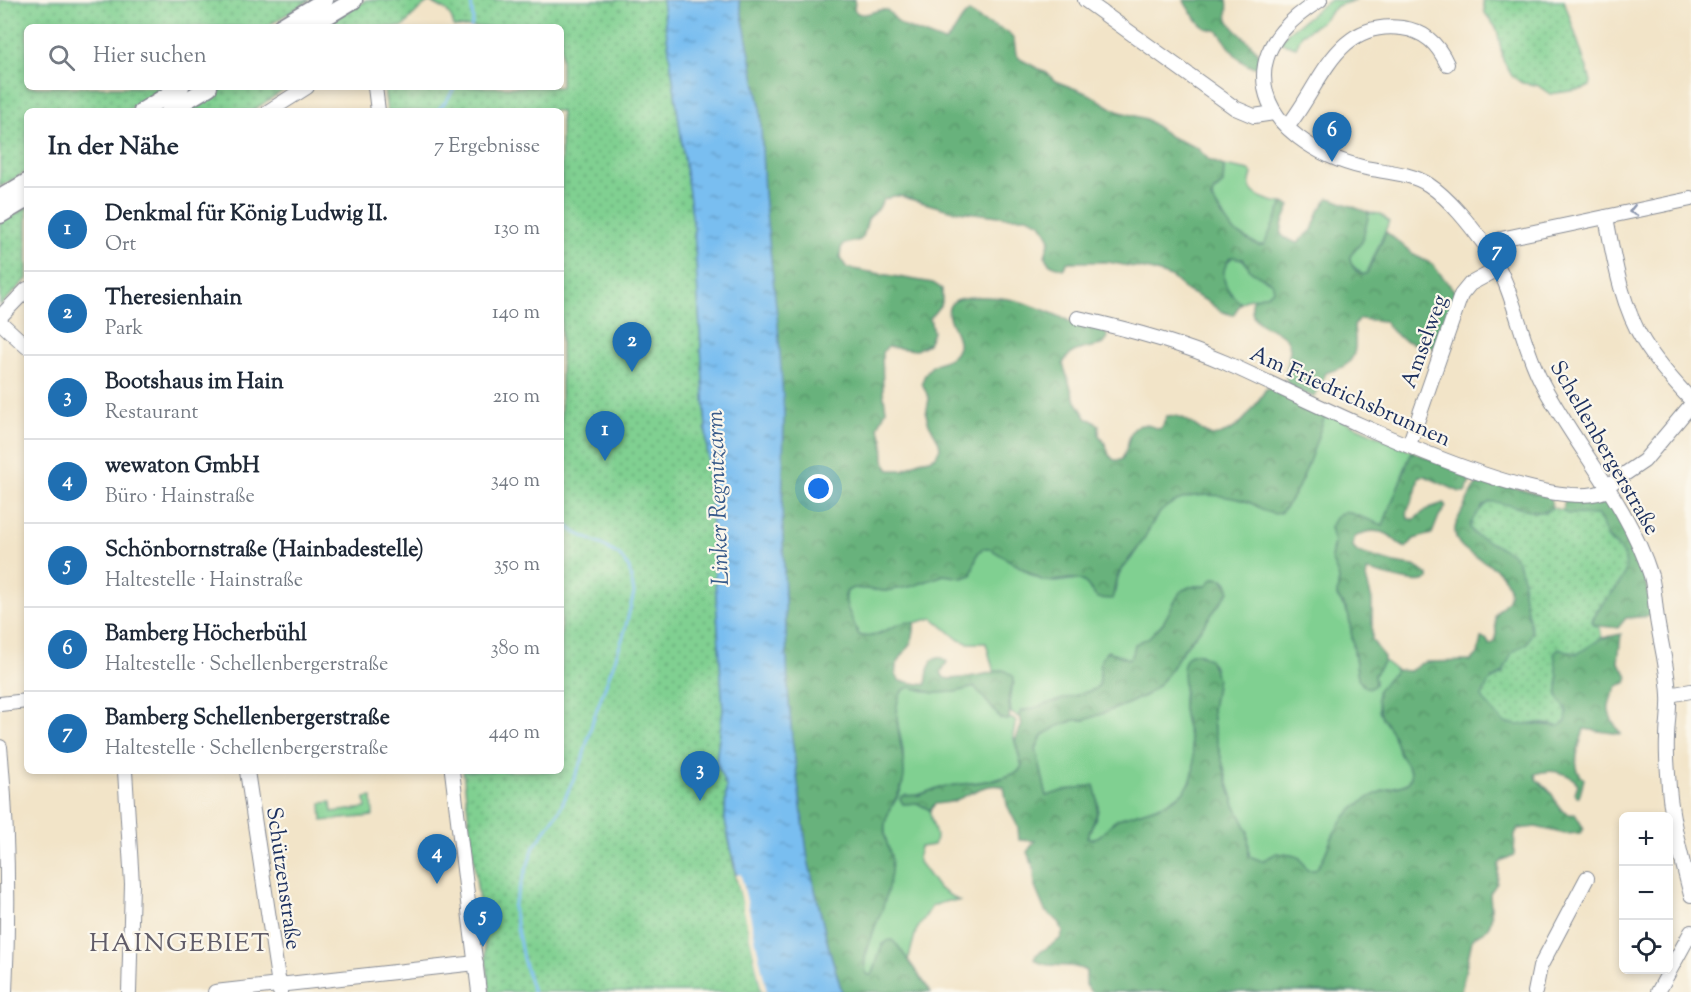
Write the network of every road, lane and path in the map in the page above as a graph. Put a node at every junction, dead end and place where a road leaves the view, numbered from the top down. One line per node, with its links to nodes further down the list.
1 (325, 0): 5 (main road)
2 (354, 0): 6 (main road)
3 (1085, 0): 16 (street)
4 (1320, 0): 16 (street, Schellenbergerstraße)
5 (285, 24)
6 (314, 24)
7 (1447, 64): 17 (street)
8 (175, 90): 12 (main road)
9 (204, 90): 13 (main road)
10 (302, 90): 14 (street)
11 (375, 90): 15 (street)
12 (147, 108)
13 (174, 108)
14 (274, 108)
15 (378, 108)
16 (1274, 113): 17 (street, Schellenbergerstraße)
17 (1287, 128): 24 (street, Schellenbergerstraße)
18 (24, 184): 19 (main road)
19 (0, 198)
20 (1691, 199): 23 (street, one-way to 23)
21 (24, 201): 22 (main road)
22 (0, 215)
23 (1606, 217): 24 (street); 31 (street)
24 (1486, 246): 25 (street, Schellenbergerstraße)
25 (1498, 269): 33 (street, Amselweg); 34 (street, Schellenbergerstraße)
26 (24, 292): 27 (street)
27 (0, 317)
28 (1078, 318): 33 (street, Am Friedrichsbrunnen)
29 (0, 322): 30 (street)
30 (24, 344)
31 (1691, 400)
32 (1691, 405): 34 (street)
33 (1409, 445): 34 (street, Am Friedrichsbrunnen)
34 (1608, 488): 36 (street, Schellenbergerstraße)
35 (1691, 691): 36 (street)
36 (1669, 695): 44 (street, Schellenbergerstraße)
37 (24, 701): 38 (street)
38 (0, 704)
39 (0, 747): 48 (street)
40 (125, 774): 49 (street)
41 (248, 774): 47 (street, Schützenstraße)
42 (452, 774): 46 (street)
43 (1587, 878): 52 (street)
44 (1691, 895)
45 (1691, 932): 53 (street)
46 (476, 963): 47 (street); 51 (street)
47 (279, 988): 50 (street)
48 (5, 992)
49 (129, 992)
50 (215, 992)
51 (479, 992)
52 (1535, 992)
53 (1658, 992)

